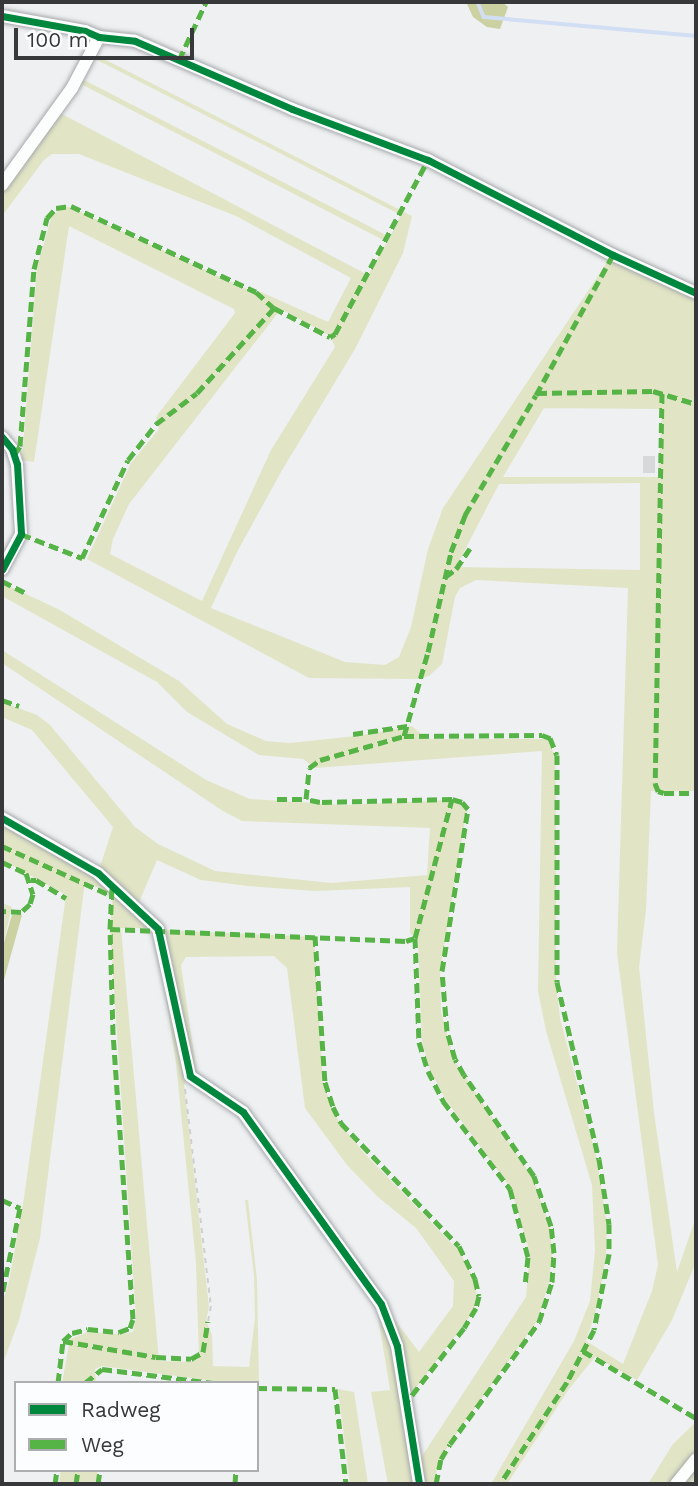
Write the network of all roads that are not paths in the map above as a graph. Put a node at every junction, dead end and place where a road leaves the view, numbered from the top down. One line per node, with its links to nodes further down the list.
1 (2, 16): 2 (street)
2 (99, 37): 3 (street); 4 (street)
3 (2, 185)
4 (696, 293)
5 (2, 437): 6 (street)
6 (2, 569)
7 (2, 818): 9 (street)
8 (696, 1459): 10 (street)
9 (419, 1484)
10 (676, 1484)

